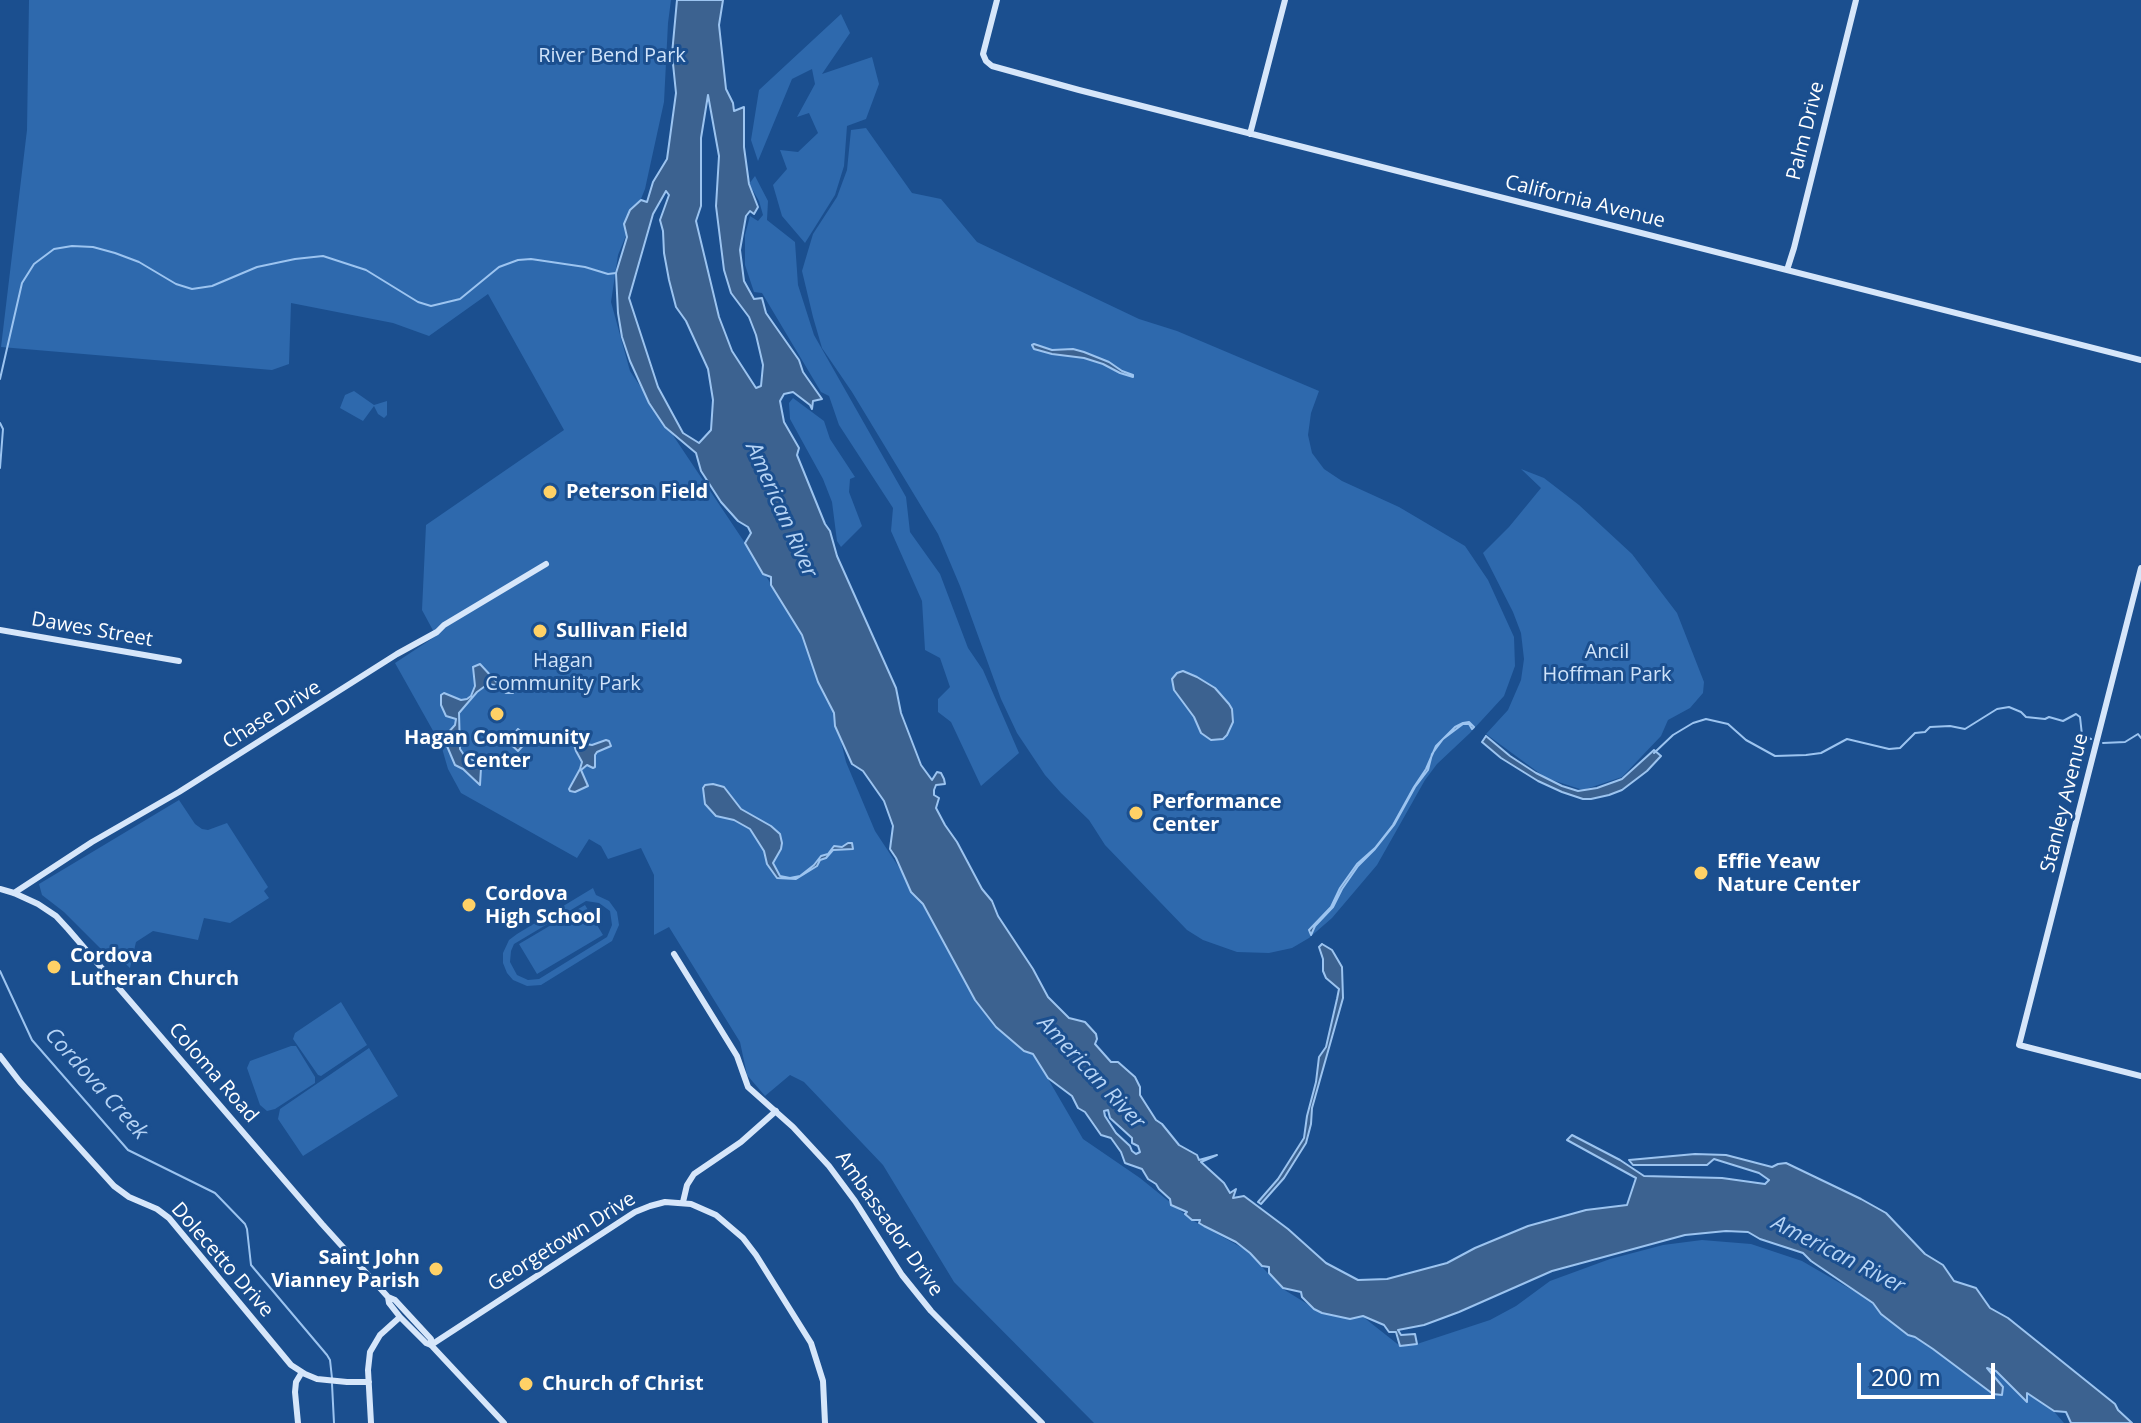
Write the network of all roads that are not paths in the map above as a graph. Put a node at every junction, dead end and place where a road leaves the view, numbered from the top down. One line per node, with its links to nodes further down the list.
1 (997, 0): 4 (street, California Avenue)
2 (1285, 0): 4 (street)
3 (1856, 0): 5 (street, Palm Drive)
4 (1250, 134): 5 (street, California Avenue)
5 (1787, 270): 6 (street, California Avenue)
6 (2141, 360)
7 (546, 564): 12 (street, Chase Drive)
8 (2141, 568): 15 (street, Stanley Avenue)
9 (0, 630): 10 (street, Dawes Street)
10 (179, 661)
11 (0, 889): 12 (street, Coloma Road)
12 (14, 893): 18 (street, Coloma Road)
13 (674, 954): 16 (street, Ambassador Drive)
14 (0, 1056): 22 (street, Dolecetto Drive)
15 (2141, 1076)
16 (776, 1111): 17 (street); 28 (street, Ambassador Drive)
17 (683, 1202): 21 (street, Georgetown Drive); 27 (street)
18 (388, 1297): 19 (street, Coloma Road); 20 (street, Coloma Road)
19 (396, 1301): 20 (street); 21 (street, Coloma Road)
20 (400, 1317): 21 (street, Coloma Road); 23 (street)
21 (431, 1345): 26 (street, Coloma Road)
22 (302, 1372): 23 (street, Dolecetto Drive); 24 (street)
23 (369, 1382): 25 (street)
24 (298, 1423)
25 (371, 1423)
26 (504, 1423)
27 (825, 1423)
28 (1042, 1423)

